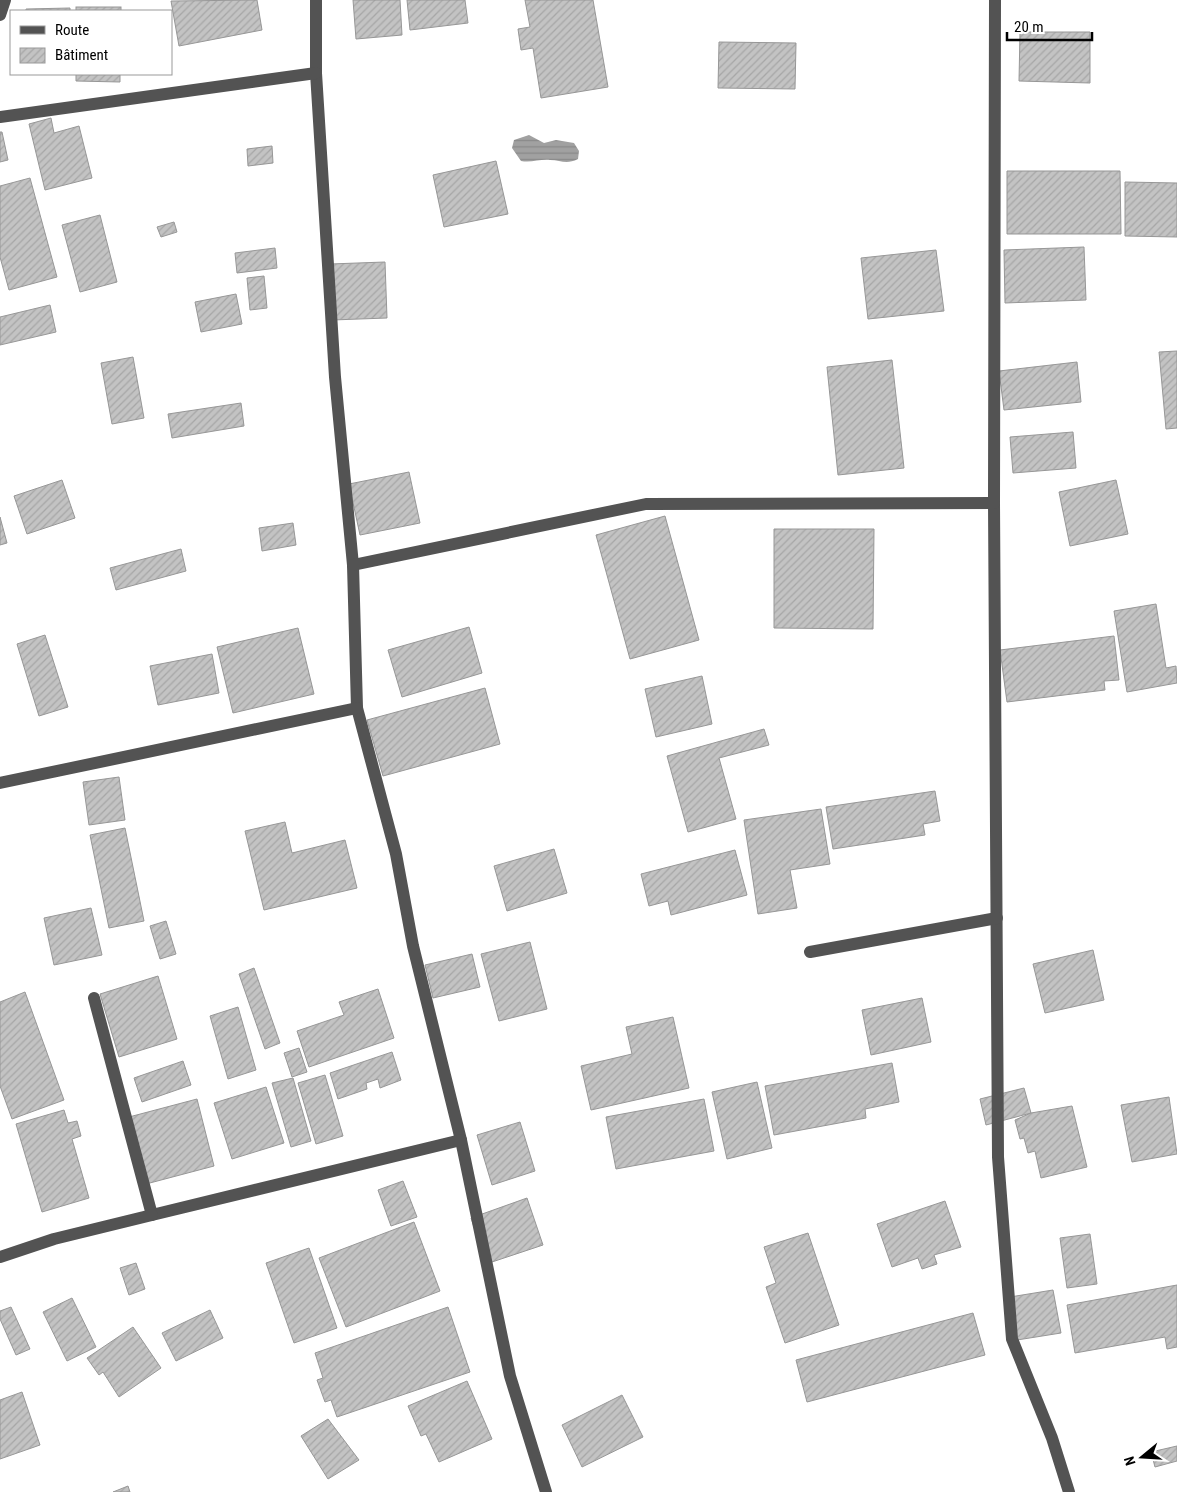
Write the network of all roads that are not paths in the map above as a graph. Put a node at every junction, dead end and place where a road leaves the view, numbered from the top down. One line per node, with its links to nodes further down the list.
1 (5, 0): 4 (street)
2 (316, 0): 5 (street)
3 (995, 0): 7 (street)
4 (0, 15)
5 (316, 73): 6 (street); 8 (street)
6 (0, 117)
7 (994, 503): 8 (street); 11 (street)
8 (353, 565): 9 (street)
9 (357, 708): 10 (street); 14 (street)
10 (0, 783)
11 (997, 918): 12 (street); 18 (street)
12 (810, 952)
13 (94, 998): 15 (street)
14 (461, 1140): 15 (street); 17 (street)
15 (152, 1215): 16 (street)
16 (0, 1257)
17 (546, 1492)
18 (1070, 1492)

